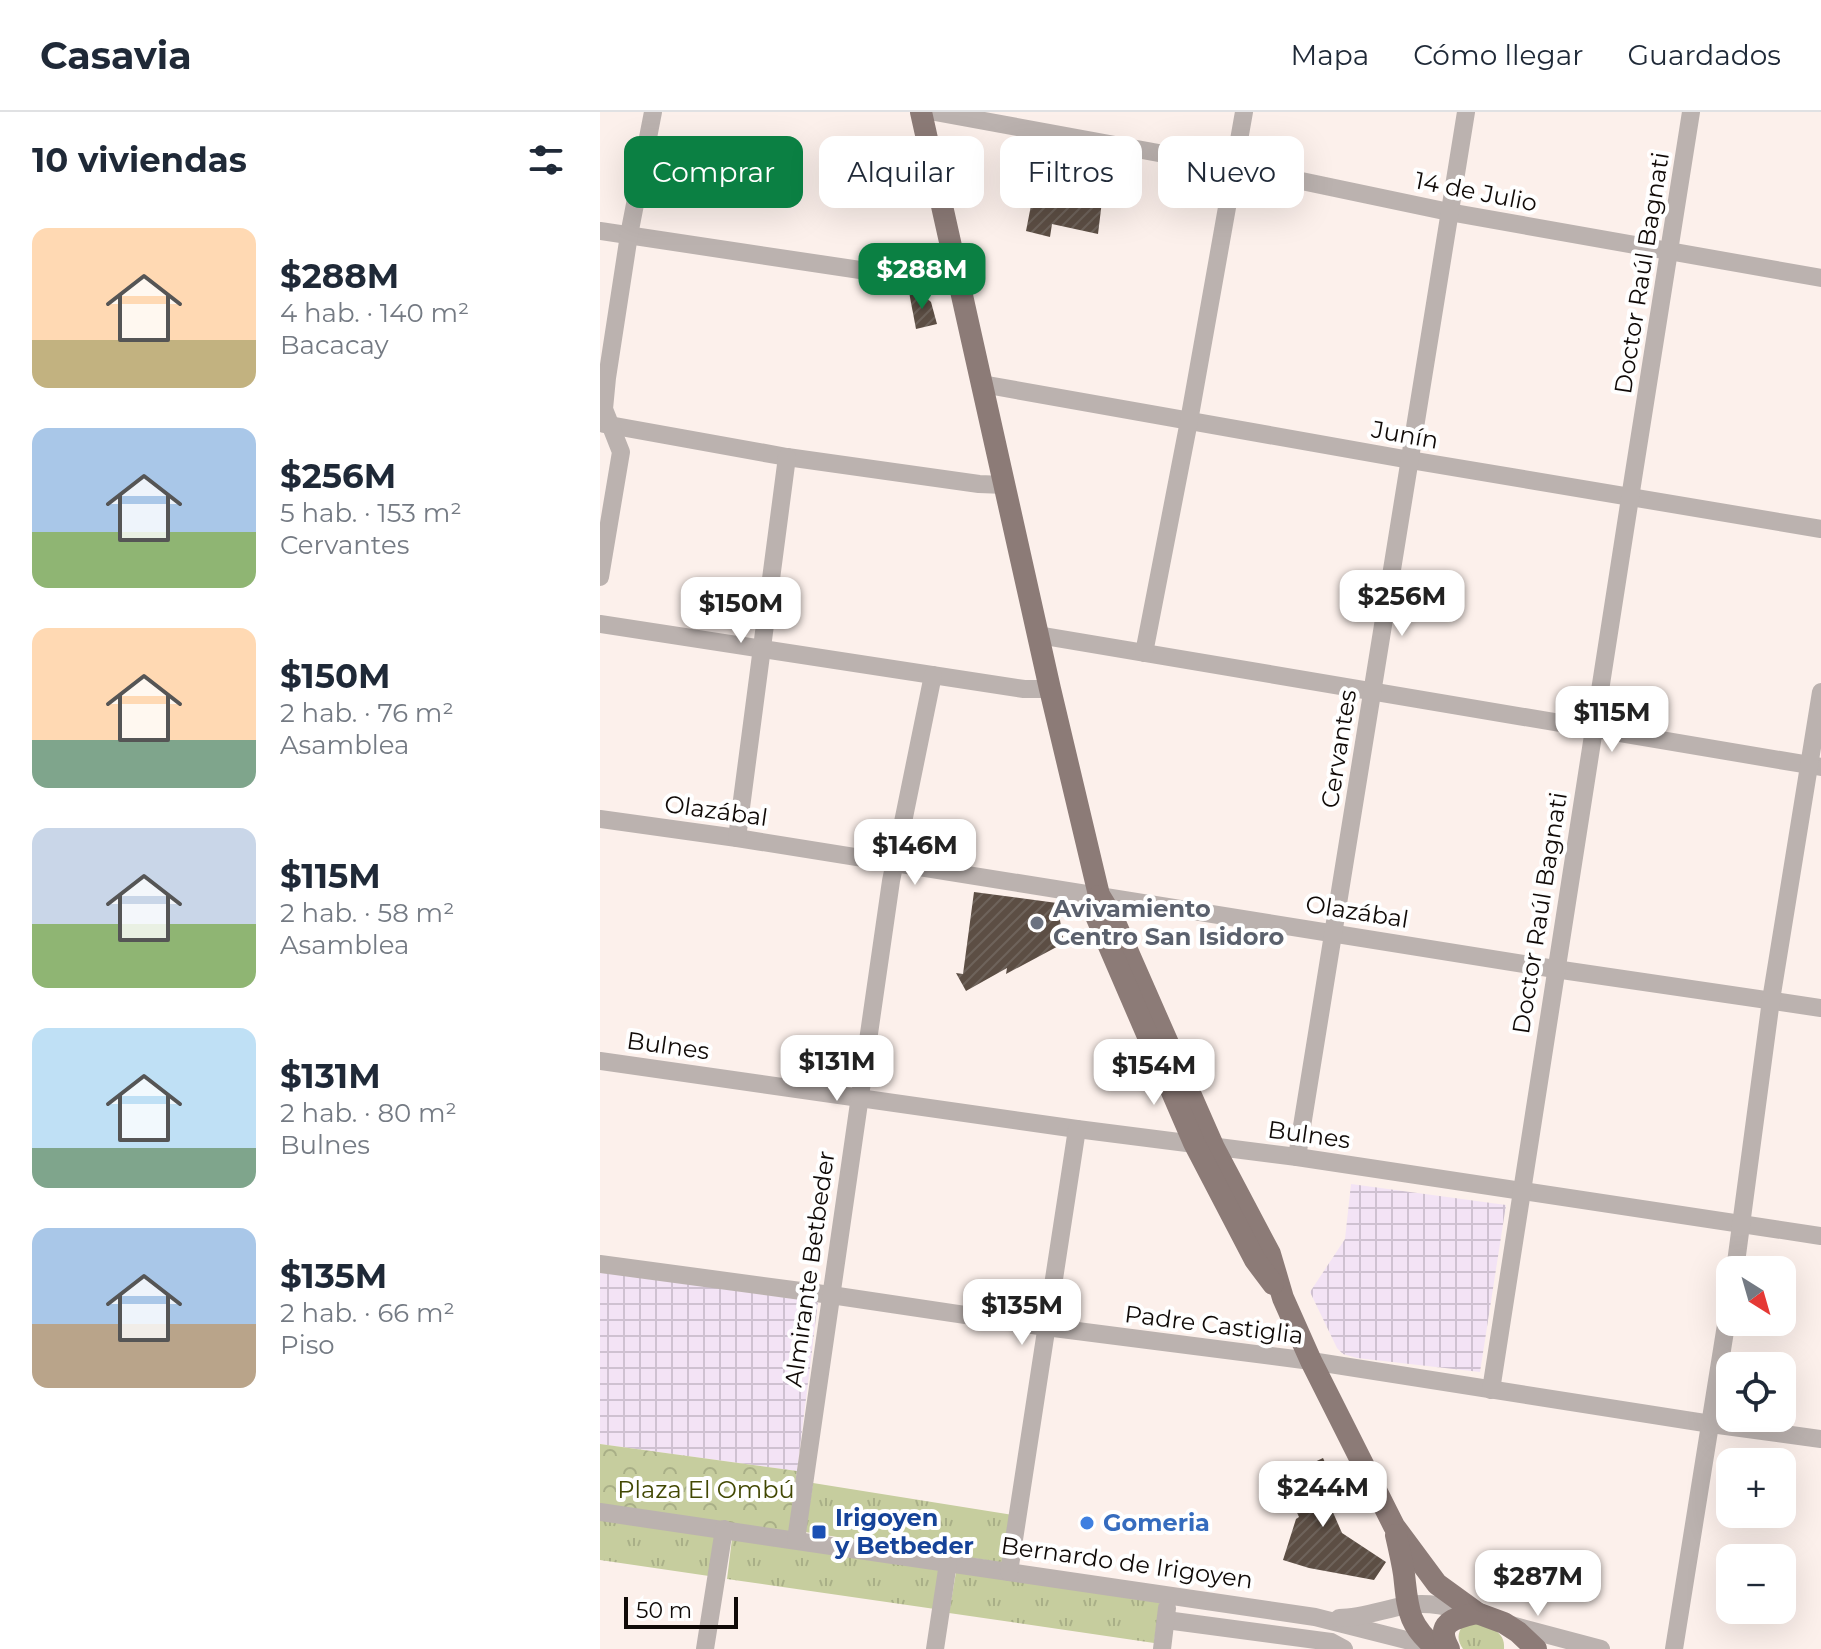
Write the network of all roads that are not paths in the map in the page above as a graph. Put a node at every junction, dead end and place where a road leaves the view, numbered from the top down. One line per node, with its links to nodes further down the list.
1 (653, 112): 13 (street)
2 (921, 112): 16 (main road)
3 (935, 112): 8 (street, 14 de Julio)
4 (1244, 112): 7 (street)
5 (1466, 112): 11 (street, Cervantes)
6 (1691, 112): 14 (street, Doctor Raúl Bagnati)
7 (1240, 136)
8 (1158, 153)
9 (1304, 182): 11 (street, 14 de Julio)
10 (1228, 208): 18 (street)
11 (1449, 212): 14 (street, 14 de Julio); 21 (street, Cervantes)
12 (600, 231): 13 (street)
13 (629, 235): 16 (street); 19 (street)
14 (1669, 252): 15 (street, 14 de Julio); 23 (street, Doctor Raúl Bagnati)
15 (1821, 278)
16 (958, 280): 17 (main road)
17 (982, 384): 18 (street, Junín); 22 (main road)
18 (1189, 421): 21 (street, Junín); 29 (street)
19 (605, 424): 20 (street); 25 (street)
20 (787, 457): 22 (street); 28 (street)
21 (1410, 460): 23 (street, Junín); 32 (street, Cervantes)
22 (1005, 485): 27 (main road)
23 (1631, 497): 24 (street, Junín); 34 (street, Doctor Raúl Bagnati)
24 (1821, 529)
25 (600, 577)
26 (600, 624): 28 (street)
27 (1038, 635): 29 (street); 31 (main road)
28 (762, 649): 30 (street); 37 (street)
29 (1144, 653): 32 (street)
30 (933, 675): 31 (street); 38 (street, Almirante Betbeder)
31 (1050, 689): 39 (main road)
32 (1372, 691): 34 (street); 40 (street, Cervantes)
33 (1821, 692): 35 (street)
34 (1595, 730): 35 (street); 41 (street, Doctor Raúl Bagnati)
35 (1815, 766): 42 (street)
36 (600, 819): 37 (street, Olazábal)
37 (737, 838): 38 (street, Olazábal)
38 (895, 862): 39 (street, Olazábal); 45 (street, Almirante Betbeder)
39 (1099, 895): 40 (street, Olazábal); 47 (main road)
40 (1334, 932): 41 (street, Olazábal); 48 (street, Cervantes)
41 (1555, 969): 42 (street, Olazábal); 49 (street, Doctor Raúl Bagnati)
42 (1771, 1000): 43 (street, Olazábal); 50 (street)
43 (1821, 1008)
44 (600, 1061): 45 (street, Bulnes)
45 (859, 1098): 46 (street, Bulnes); 54 (street, Almirante Betbeder)
46 (1077, 1129): 47 (street, Bulnes); 55 (street)
47 (1204, 1146): 48 (street, Bulnes); 57 (main road)
48 (1297, 1157): 49 (street, Bulnes)
49 (1521, 1190): 50 (street, Bulnes); 58 (street, Doctor Raúl Bagnati)
50 (1742, 1224): 51 (street, Bulnes); 52 (street)
51 (1821, 1236)
52 (1737, 1256)
53 (600, 1264): 54 (street, Padre Castiglia)
54 (831, 1295): 55 (street, Padre Castiglia); 64 (street, Almirante Betbeder)
55 (1046, 1327): 57 (street, Padre Castiglia); 66 (street)
56 (1724, 1336): 59 (street)
57 (1311, 1361): 58 (street, Padre Castiglia); 62 (main road)
58 (1491, 1390): 59 (street, Padre Castiglia)
59 (1711, 1424): 60 (street, Padre Castiglia); 82 (street)
60 (1821, 1439)
61 (600, 1512): 63 (street, Bernardo de Irigoyen)
62 (1394, 1526): 68 (main road); 69 (main road)
63 (724, 1529): 64 (street, Bernardo de Irigoyen); 73 (street)
64 (796, 1540): 65 (street, Bernardo de Irigoyen)
65 (948, 1563): 66 (street, Bernardo de Irigoyen); 74 (street)
66 (1009, 1572): 67 (street, Bernardo de Irigoyen)
67 (1169, 1596): 70 (street, Bernardo de Irigoyen); 71 (street)
68 (1406, 1605): 69 (street, Bernardo de Irigoyen); 70 (street, Bernardo de Irigoyen); 77 (main road)
69 (1477, 1613): 72 (main road, Bernardo de Irigoyen); 78 (main road)
70 (1315, 1617): 77 (street, Bernardo de Irigoyen)
71 (1166, 1620): 75 (street); 76 (street)
72 (1504, 1623): 79 (main road); 80 (main road); 81 (street, Bernardo de Irigoyen)
73 (705, 1649)
74 (935, 1649)
75 (1162, 1649)
76 (1344, 1649)
77 (1434, 1649)
78 (1449, 1649)
79 (1512, 1649)
80 (1536, 1649)
81 (1601, 1649)
82 (1674, 1649)

